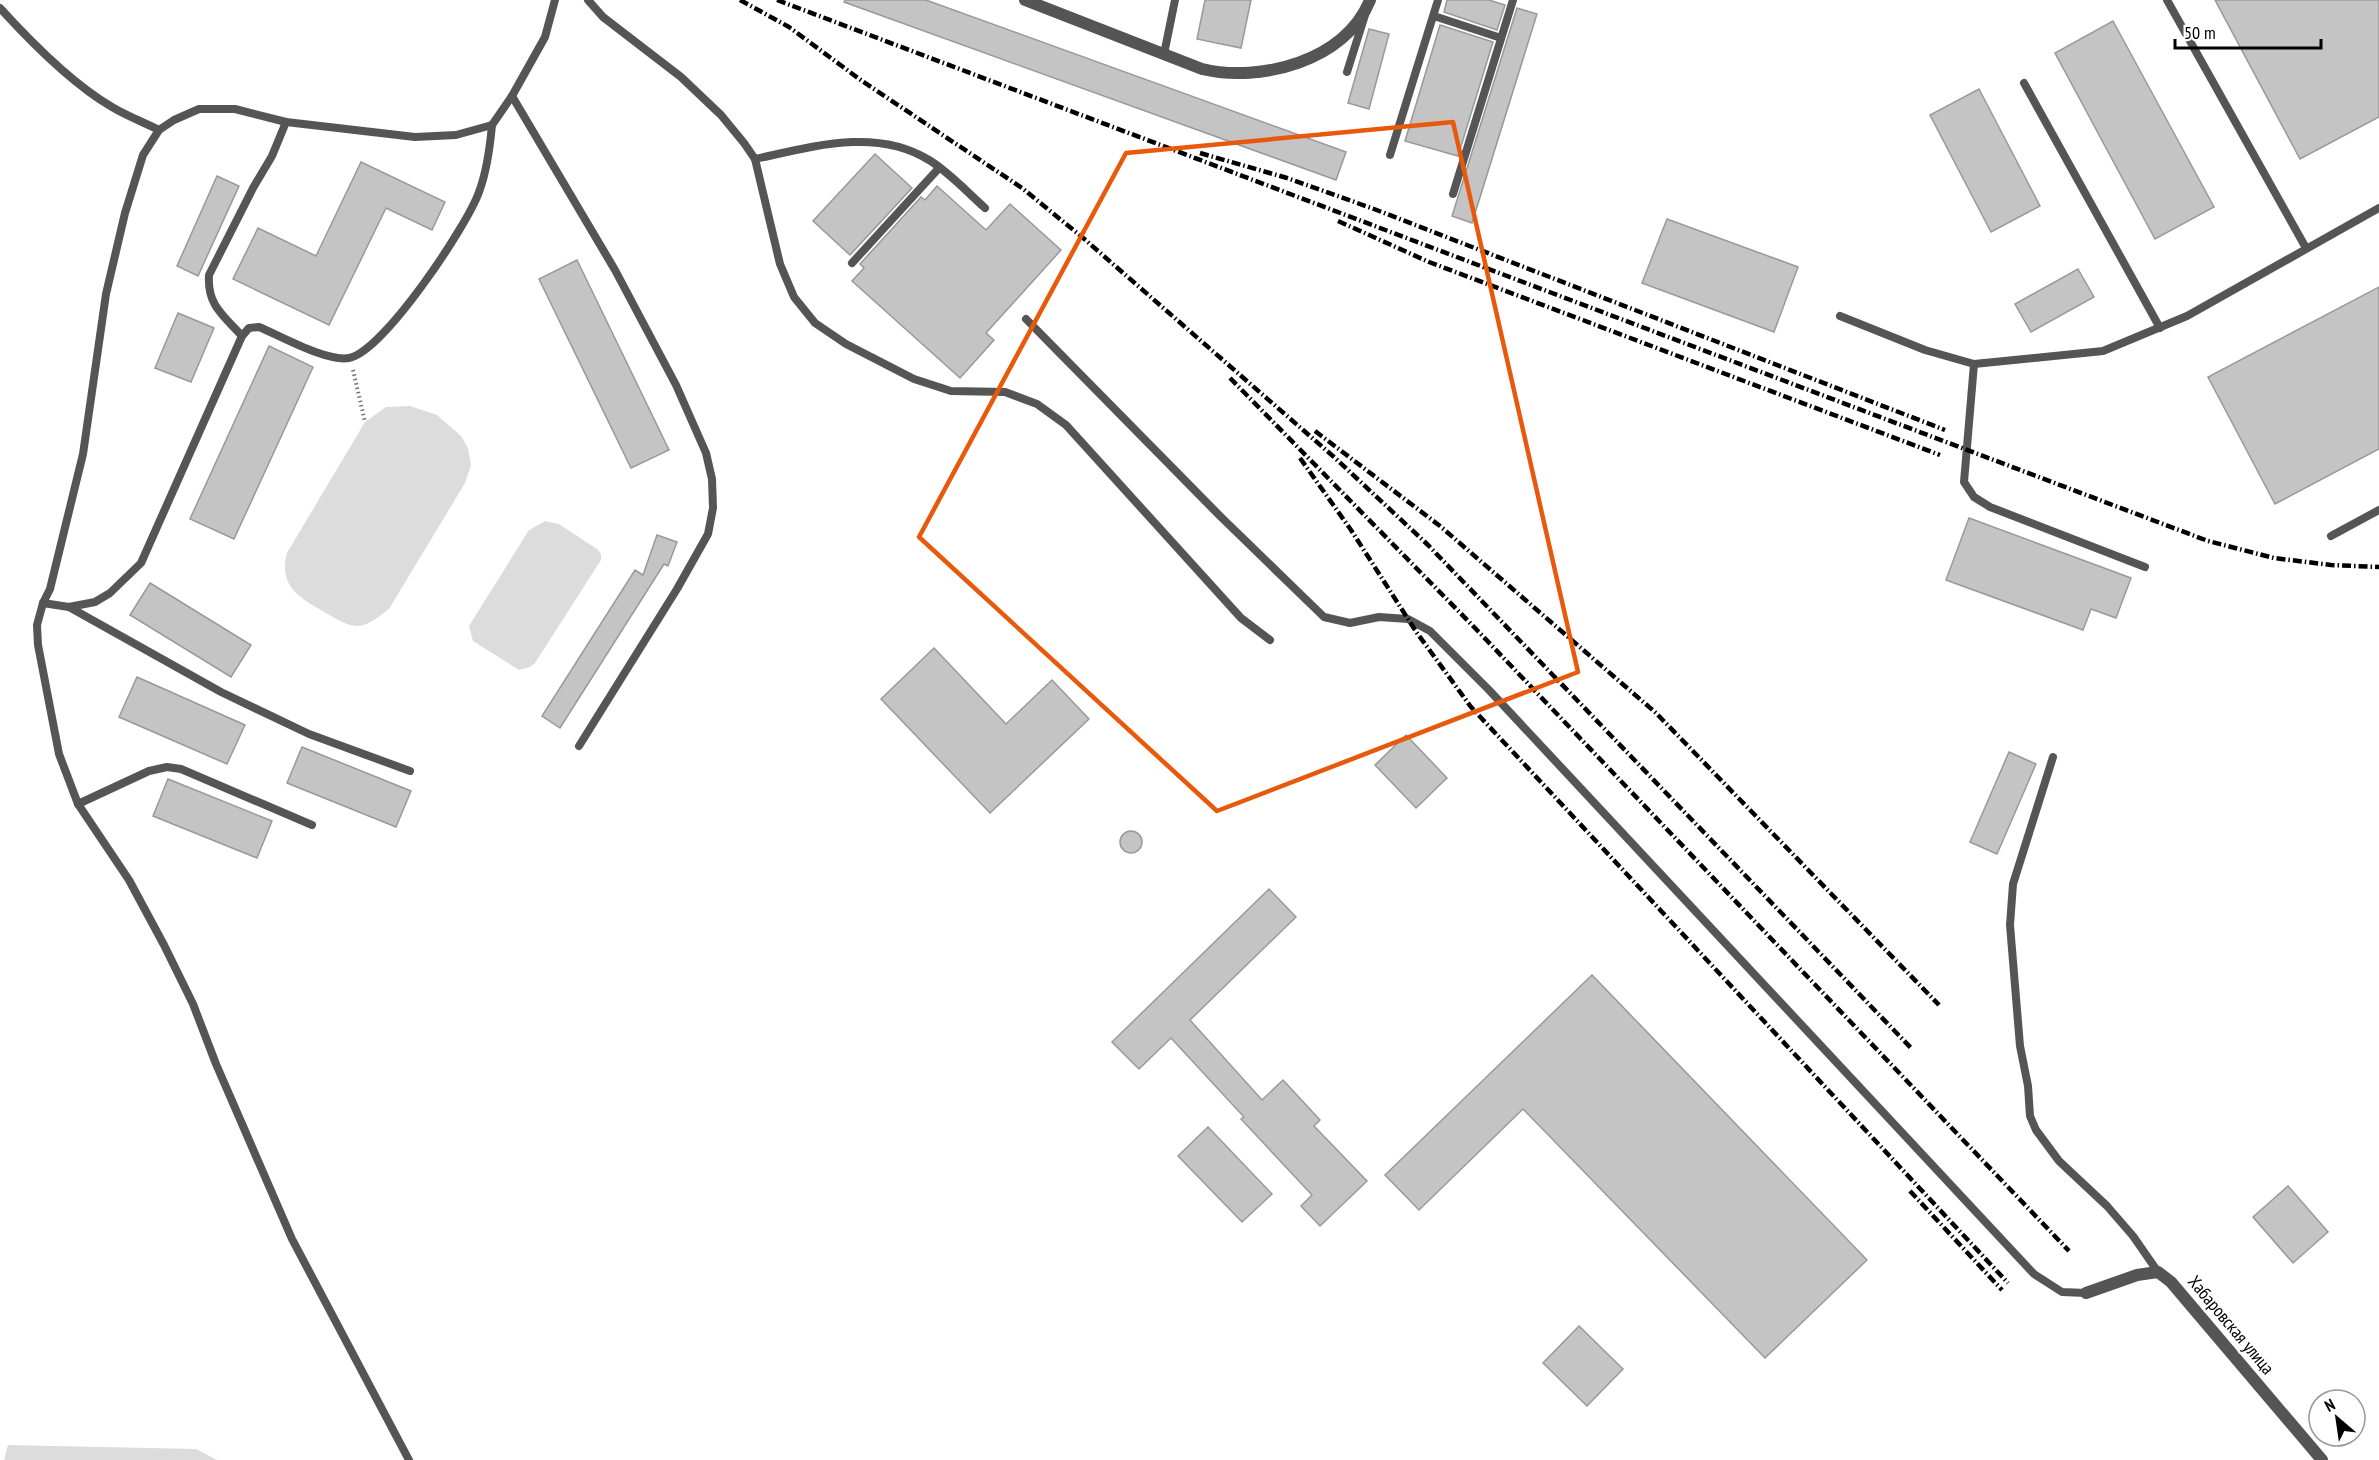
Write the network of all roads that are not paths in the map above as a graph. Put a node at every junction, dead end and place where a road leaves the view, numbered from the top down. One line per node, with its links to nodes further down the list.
1 (555, 0): 15 (lane)
2 (588, 0): 20 (lane)
3 (1175, 0): 12 (lane)
4 (1438, 0): 10 (lane)
5 (1513, 0): 11 (lane)
6 (2167, 0): 25 (lane)
7 (1033, 2): 12 (street)
8 (1368, 4): 12 (street); 13 (lane)
9 (0, 8): 18 (lane)
10 (1434, 16): 11 (lane); 19 (lane)
11 (1501, 38): 22 (lane)
12 (1164, 54)
13 (1347, 72)
14 (2024, 83): 29 (lane)
15 (512, 96): 17 (lane); 38 (lane)
16 (286, 122): 17 (lane); 18 (lane); 30 (lane)
17 (492, 125): 30 (lane)
18 (159, 130): 35 (lane)
19 (1390, 155)
20 (755, 159): 21 (lane); 37 (lane)
21 (939, 168): 23 (lane); 26 (lane)
22 (1453, 194)
23 (985, 208)
24 (2379, 208): 25 (lane)
25 (2306, 248): 29 (lane)
26 (852, 263)
27 (1840, 316): 31 (lane)
28 (1026, 319): 44 (lane)
29 (2160, 328): 31 (lane)
30 (242, 336): 36 (lane)
31 (1974, 364): 34 (lane)
32 (2379, 510): 33 (lane)
33 (2331, 536)
34 (2145, 567)
35 (43, 603): 36 (lane); 41 (lane)
36 (69, 607): 40 (lane)
37 (1270, 640)
38 (579, 746)
39 (2053, 757): 43 (lane)
40 (410, 771)
41 (78, 804): 42 (lane); 45 (lane)
42 (312, 825)
43 (2158, 1272): 44 (street); 46 (street, Хабаровская улица)
44 (2086, 1293)
45 (410, 1460)
46 (2322, 1460)

